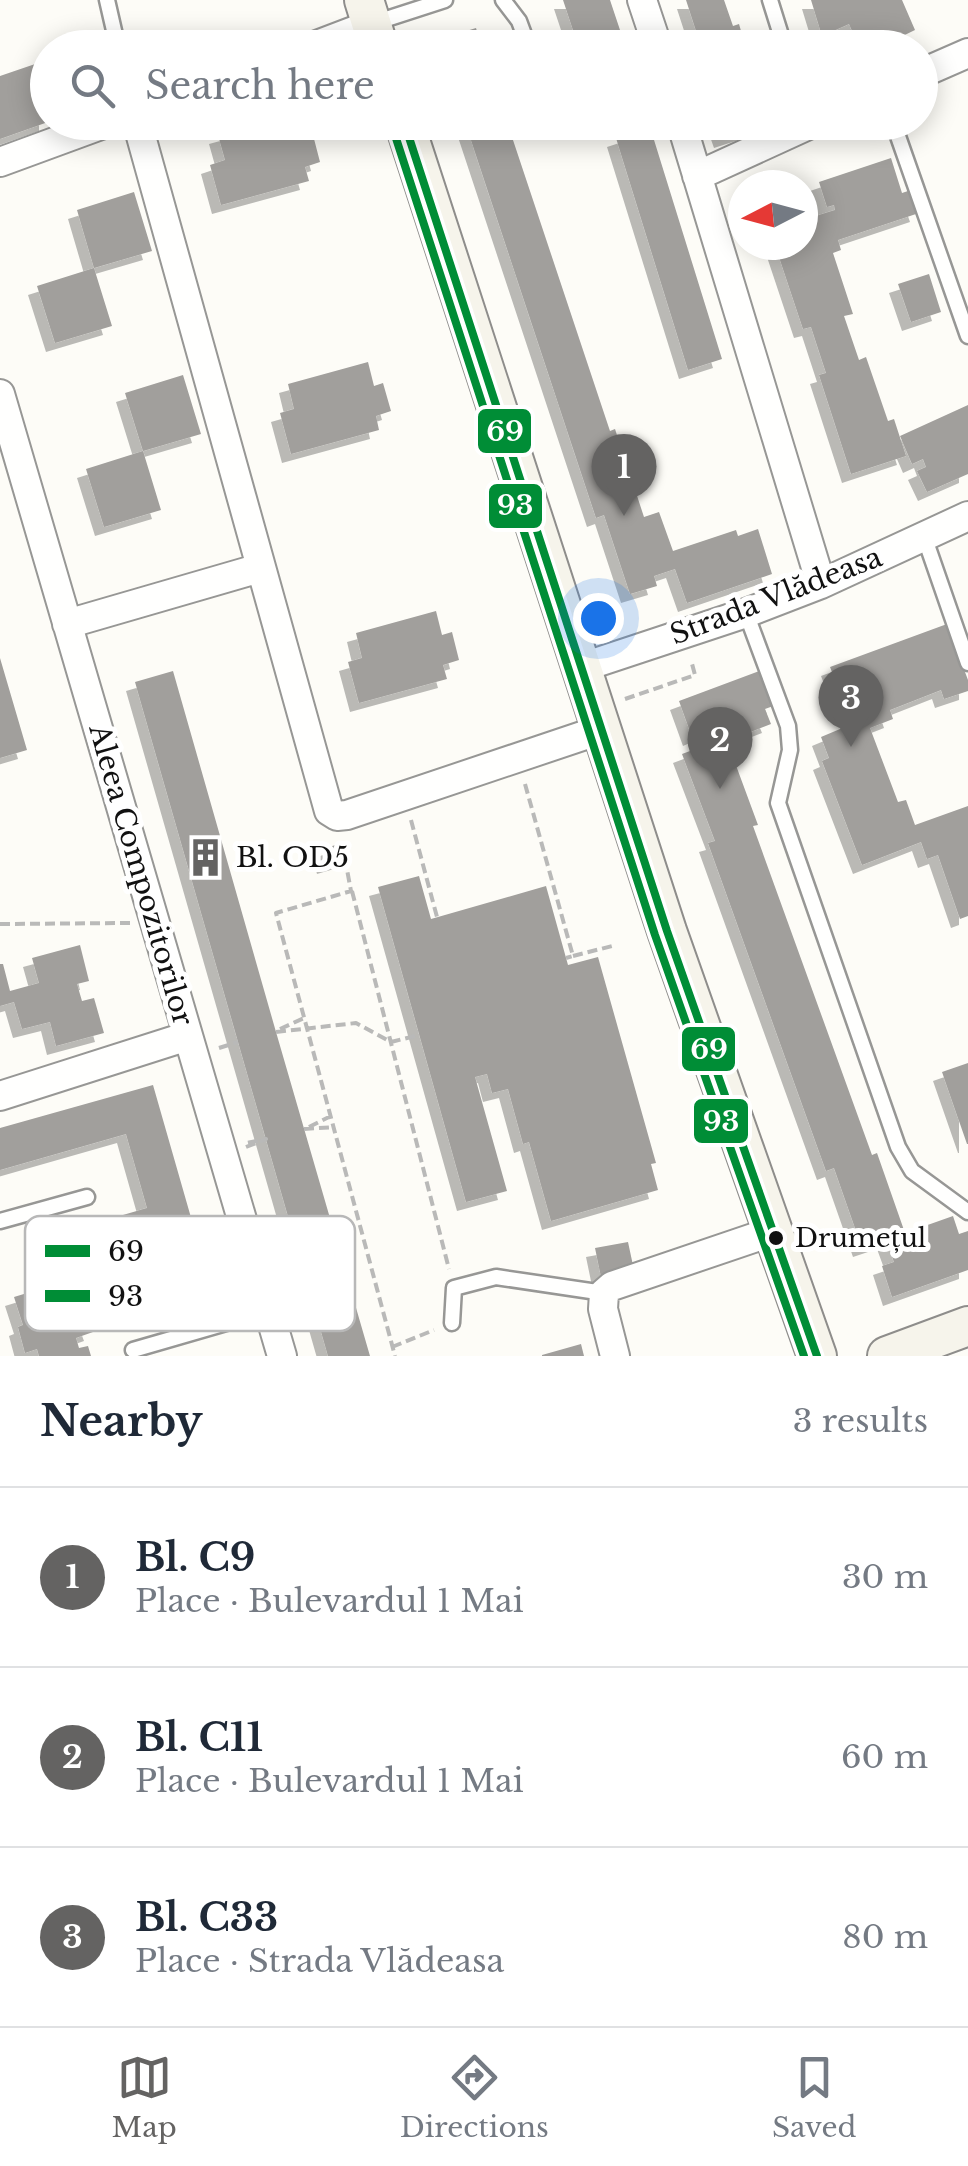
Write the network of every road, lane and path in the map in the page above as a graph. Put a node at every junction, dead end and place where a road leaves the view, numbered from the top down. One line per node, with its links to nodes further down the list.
1 (107, 0): 7 (lane)
2 (445, 0): 6 (lane)
3 (503, 0): 8 (lane)
4 (642, 0): 9 (street)
5 (770, 0): 10 (lane)
6 (372, 24)
7 (114, 30)
8 (521, 30)
9 (652, 30)
10 (780, 30)
11 (968, 53): 12 (street)
12 (938, 66)
13 (60, 140): 19 (street)
14 (142, 140): 25 (street)
15 (410, 140): 31 (main road)
16 (686, 140): 20 (street)
17 (775, 140): 20 (street)
18 (899, 140): 21 (lane)
19 (0, 162)
20 (697, 176): 26 (street)
21 (968, 336)
22 (0, 394): 28 (street, Aleea Compozitorilor)
23 (968, 516): 24 (street, Strada Vlădeasa)
24 (924, 536): 26 (street, Strada Vlădeasa); 30 (lane)
25 (260, 568): 28 (street); 36 (street)
26 (821, 584): 27 (street, Strada Vlădeasa)
27 (746, 613): 29 (street, Strada Vlădeasa); 51 (lane)
28 (67, 624): 39 (street, Aleea Compozitorilor)
29 (682, 634): 31 (street, Strada Vlădeasa); 32 (path)
30 (968, 663)
31 (580, 668): 33 (main road)
32 (625, 699)
33 (600, 730): 34 (street); 54 (main road)
34 (518, 758): 35 (street); 41 (path)
35 (405, 796): 36 (street); 38 (path)
36 (337, 816): 37 (path)
37 (352, 891): 42 (path); 46 (path)
38 (438, 917)
39 (155, 922): 40 (path); 45 (street, Aleea Compozitorilor)
40 (0, 924)
41 (616, 945)
42 (305, 1018): 43 (path); 43 (path)
43 (307, 1027): 46 (path); 48 (path)
44 (419, 1035): 46 (path)
45 (188, 1036): 47 (street); 52 (street, Aleea Compozitorilor)
46 (391, 1042): 55 (path)
47 (0, 1096)
48 (332, 1116): 49 (path); 49 (path)
49 (334, 1126): 61 (path)
50 (87, 1197): 53 (lane)
51 (968, 1212)
52 (241, 1216)
53 (0, 1221)
54 (772, 1232): 56 (street); 66 (main road)
55 (454, 1288): 56 (lane); 57 (lane)
56 (604, 1293): 65 (street)
57 (452, 1323): 61 (path)
58 (968, 1326): 67 (main road)
59 (197, 1331): 62 (lane)
60 (274, 1331): 63 (street, Aleea Compozitorilor)
61 (392, 1347): 64 (path)
62 (133, 1350)
63 (282, 1356)
64 (395, 1356)
65 (616, 1356)
66 (817, 1356)
67 (887, 1356)

